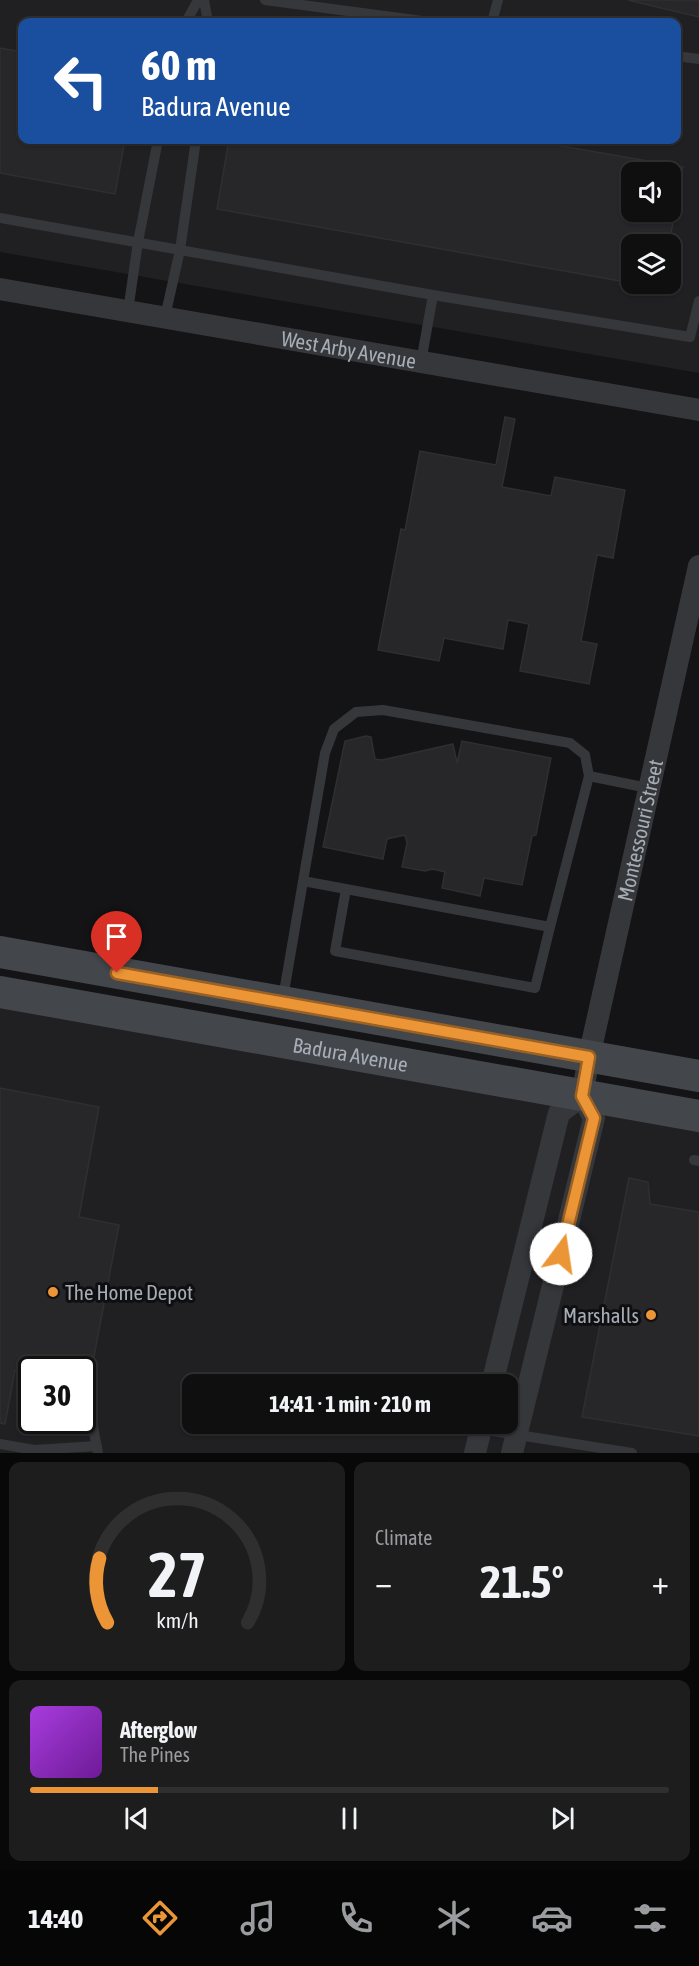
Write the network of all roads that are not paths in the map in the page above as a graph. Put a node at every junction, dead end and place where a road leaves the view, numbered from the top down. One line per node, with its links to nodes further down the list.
1 (198, 0): 5 (lane)
2 (204, 0): 6 (lane)
3 (265, 0): 7 (lane)
4 (498, 0): 8 (lane)
5 (188, 18)
6 (207, 18)
7 (400, 18)
8 (493, 18)
9 (681, 57): 10 (lane)
10 (699, 59)
11 (157, 144): 14 (lane)
12 (195, 144): 15 (lane)
13 (0, 218): 14 (lane)
14 (138, 242): 15 (lane); 19 (lane)
15 (180, 250): 17 (lane); 20 (lane)
16 (0, 289): 19 (street, West Arby Avenue)
17 (433, 295): 18 (lane); 21 (lane)
18 (699, 301)
19 (128, 311): 20 (street, West Arby Avenue)
20 (165, 317): 21 (street, West Arby Avenue)
21 (421, 362): 22 (street, West Arby Avenue)
22 (699, 410)
23 (699, 566): 25 (street, Montessouri Street)
24 (589, 776): 25 (lane); 26 (lane); 28 (lane)
25 (648, 788): 32 (street, Montessouri Street)
26 (303, 881): 27 (lane); 31 (lane)
27 (346, 889): 28 (lane); 28 (lane)
28 (550, 927)
29 (0, 952): 31 (main road, Badura Avenue)
30 (0, 992): 34 (main road, Badura Avenue)
31 (282, 1003): 32 (main road, Badura Avenue)
32 (589, 1057): 33 (main road, Badura Avenue); 34 (street, Montessouri Street)
33 (699, 1076)
34 (582, 1096): 35 (main road, Badura Avenue); 36 (street); 41 (street)
35 (699, 1116)
36 (494, 1374)
37 (95, 1434): 42 (lane)
38 (479, 1434): 43 (street)
39 (496, 1434): 41 (lane)
40 (0, 1444): 42 (lane)
41 (515, 1444): 44 (lane)
42 (98, 1450)
43 (475, 1453)
44 (633, 1453)

